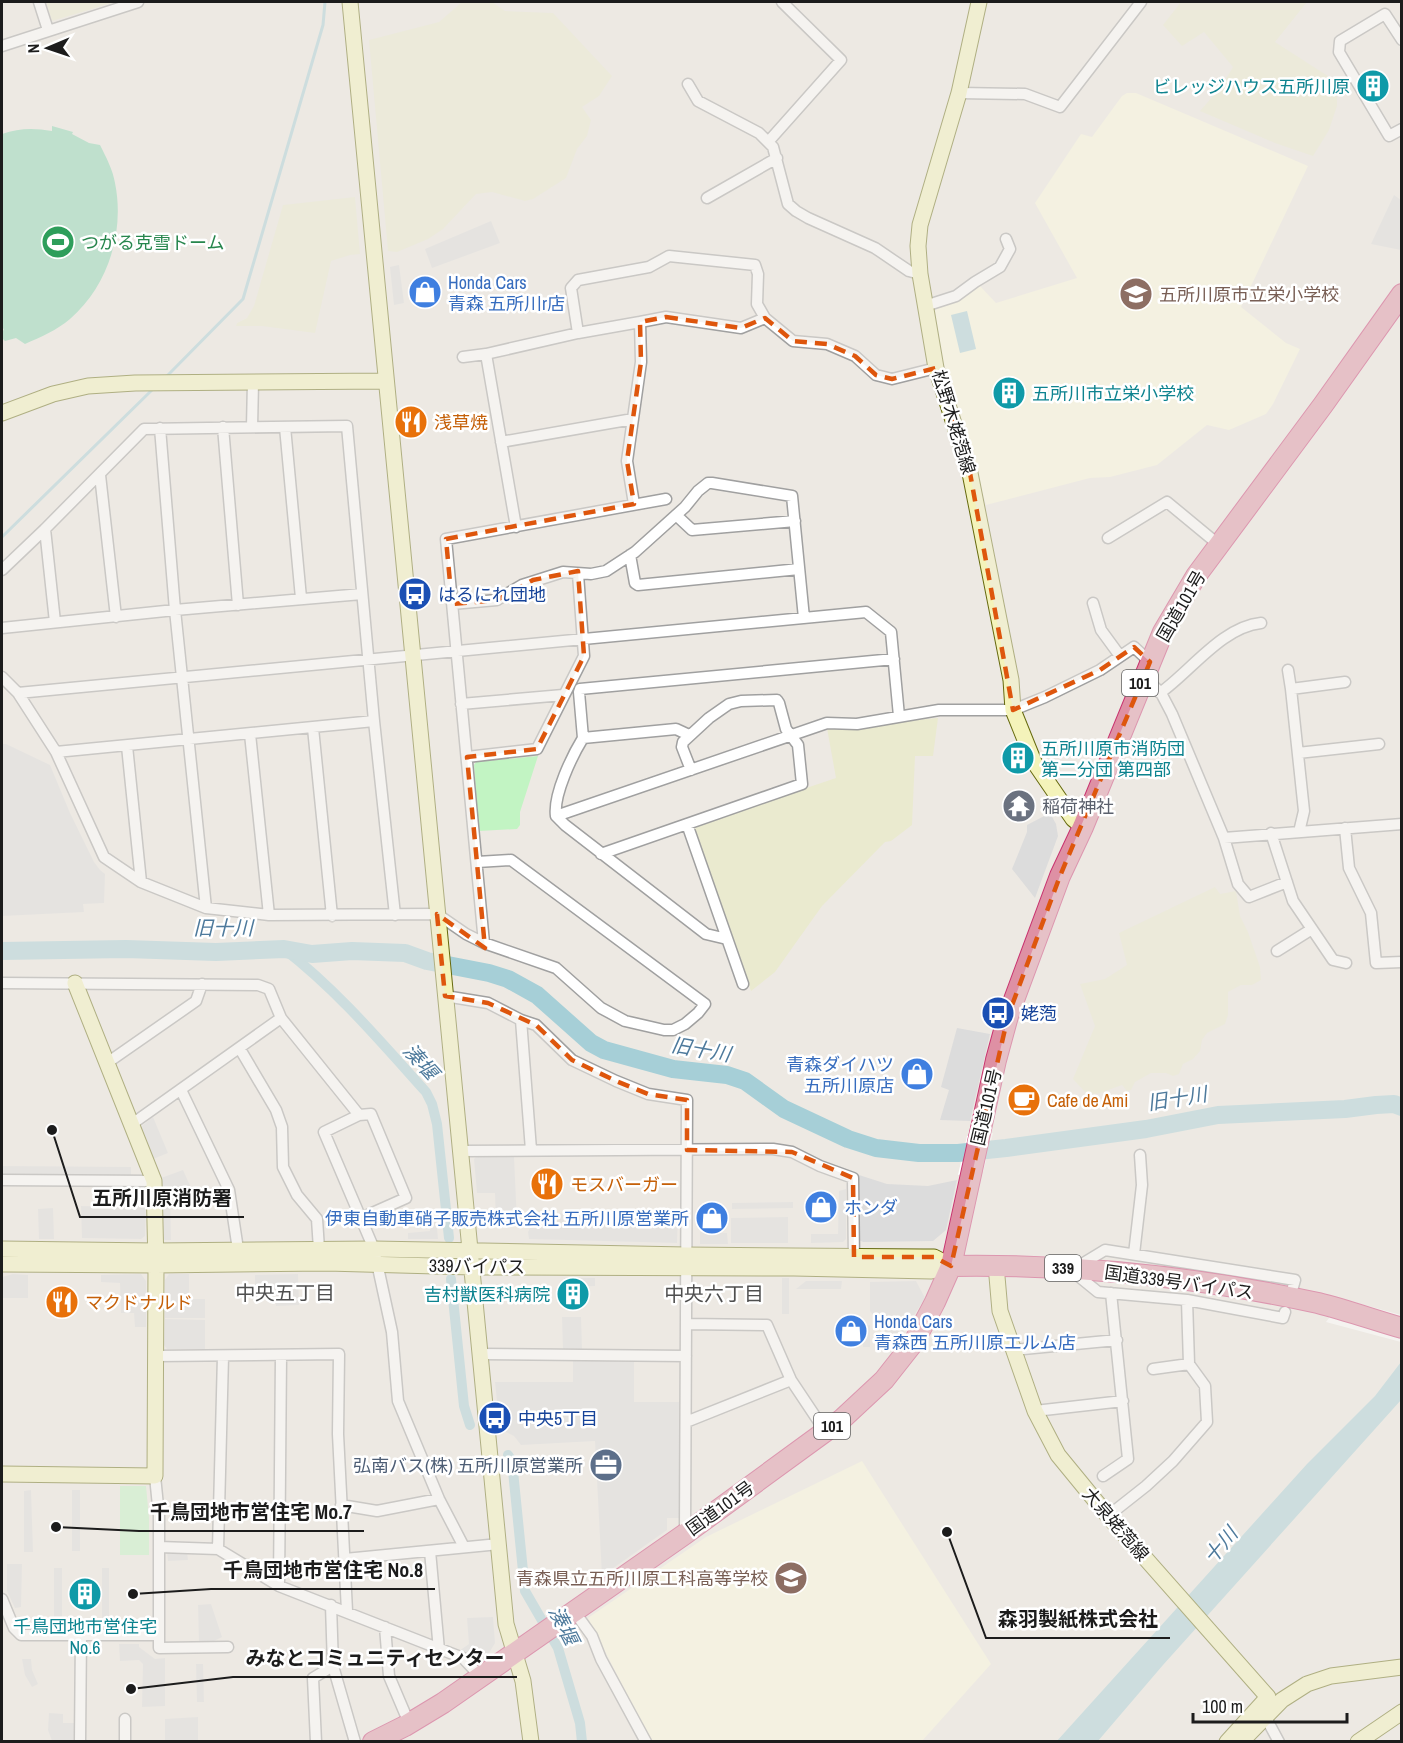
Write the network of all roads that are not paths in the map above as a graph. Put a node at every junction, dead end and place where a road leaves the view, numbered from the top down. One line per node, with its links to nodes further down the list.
1 (39, 2): 7 (street)
2 (138, 2): 7 (street)
3 (350, 2): 26 (street)
4 (782, 2): 13 (street)
5 (979, 2): 11 (street, 松野木姥萢線)
6 (1140, 2): 11 (street)
7 (48, 30): 9 (street)
8 (1401, 40): 12 (street)
9 (2, 46)
10 (688, 84): 13 (street)
11 (958, 93): 17 (street, 松野木姥萢線)
12 (1401, 129)
13 (768, 142): 14 (street)
14 (777, 158): 15 (street); 17 (street)
15 (707, 198)
16 (1006, 240): 19 (street)
17 (920, 274): 19 (street, 松野木姥萢線)
18 (1401, 294): 43 (highway, 国道101号 / 101)
19 (925, 306): 25 (street, 松野木姥萢線)
20 (765, 318): 21 (street); 22 (street); 25 (street)
21 (640, 322): 22 (street); 29 (street)
22 (578, 333): 23 (street)
23 (486, 354): 24 (street); 34 (street)
24 (463, 357)
25 (936, 368): 75 (street, 松野木姥萢線)
26 (386, 381): 27 (street); 61 (street)
27 (253, 382): 28 (street); 31 (street)
28 (2, 413)
29 (633, 419): 34 (street); 37 (street)
30 (223, 427): 31 (street); 33 (street); 51 (street)
31 (252, 427): 32 (street)
32 (285, 427): 48 (street); 49 (street)
33 (160, 428): 35 (street); 53 (street)
34 (501, 442): 40 (street)
35 (99, 475): 41 (street); 54 (street)
36 (666, 499): 37 (street)
37 (634, 504): 40 (street)
38 (676, 515): 39 (street); 39 (street); 44 (street)
39 (795, 521): 46 (street)
40 (516, 526): 52 (street)
41 (45, 530): 45 (street); 56 (street)
42 (1108, 538): 43 (street)
43 (1219, 545): 65 (highway, 国道101号 / 101)
44 (630, 555): 46 (street); 47 (street)
45 (2, 570)
46 (799, 570): 55 (street)
47 (579, 574): 52 (street); 59 (street)
48 (362, 594): 49 (street); 64 (street)
49 (301, 598): 51 (street)
50 (1093, 603): 62 (street)
51 (238, 604): 53 (street)
52 (452, 604): 60 (street)
53 (175, 610): 54 (street); 68 (street)
54 (116, 617): 56 (street)
55 (804, 618): 59 (street); 63 (street)
56 (55, 622): 58 (street)
57 (1261, 623): 72 (street)
58 (2, 628)
59 (583, 640): 60 (street); 73 (street)
60 (456, 651): 61 (street); 74 (street)
61 (412, 656): 64 (street); 103 (street)
62 (1120, 656): 65 (street); 75 (street)
63 (894, 659): 76 (street); 82 (street)
64 (368, 660): 68 (street); 77 (street)
65 (1147, 669): 72 (street); 93 (highway, 国道101号 / 101)
66 (1288, 670): 70 (street)
67 (2, 677): 71 (street)
68 (182, 677): 71 (street); 83 (street)
69 (1345, 682): 70 (street)
70 (1291, 689): 87 (street)
71 (18, 693): 86 (street)
72 (1161, 693): 97 (street)
73 (563, 695): 74 (street); 88 (street)
74 (461, 704): 88 (street)
75 (1013, 710): 76 (street); 93 (street, 松野木姥萢線)
76 (899, 716): 81 (street)
77 (374, 721): 78 (street); 105 (street)
78 (313, 728): 79 (street); 106 (street)
79 (250, 734): 83 (street); 104 (street)
80 (689, 735): 81 (street); 82 (street); 89 (street)
81 (790, 735): 89 (street); 91 (street)
82 (583, 738): 90 (street)
83 (189, 740): 85 (street); 102 (street)
84 (1379, 744): 87 (street)
85 (127, 746): 86 (street); 100 (street)
86 (56, 752): 100 (street)
87 (1298, 753): 95 (street)
88 (466, 756): 99 (street)
89 (691, 770): 90 (street)
90 (556, 816): 98 (street)
91 (687, 824): 98 (street); 108 (street)
92 (1401, 824): 94 (street)
93 (1083, 827): 143 (highway, 国道101号 / 101)
94 (1345, 828): 95 (street); 111 (street)
95 (1299, 831): 96 (street)
96 (1271, 833): 97 (street); 101 (street)
97 (1224, 838): 101 (street)
98 (601, 854): 108 (street)
99 (477, 862): 109 (street); 109 (street)
100 (141, 882): 102 (street)
101 (1287, 882): 107 (street)
102 (206, 908): 104 (street)
103 (437, 914): 105 (street); 109 (street); 117 (street)
104 (269, 915): 106 (street)
105 (395, 915): 106 (street)
106 (332, 916)
107 (1312, 930): 110 (street); 112 (street)
108 (727, 939): 116 (street)
109 (484, 944)
110 (1277, 951)
111 (1401, 962)
112 (1346, 963)
113 (2, 983): 114 (street)
114 (75, 983): 115 (street); 121 (street)
115 (202, 984): 118 (street); 121 (street)
116 (743, 984)
117 (445, 990): 119 (street); 127 (street)
118 (281, 1018): 120 (street); 123 (street)
119 (521, 1020): 125 (street); 126 (street)
120 (240, 1049): 122 (street); 133 (street)
121 (107, 1063): 124 (street)
122 (181, 1090): 124 (street); 137 (street)
123 (359, 1115): 131 (street); 131 (street)
124 (132, 1124): 130 (street)
125 (531, 1150): 126 (street); 127 (street)
126 (687, 1150): 139 (street); 141 (street)
127 (460, 1151): 134 (street)
128 (1140, 1155): 135 (street)
129 (2, 1180): 130 (street)
130 (154, 1181): 138 (street)
131 (361, 1218): 136 (street)
132 (2, 1249): 138 (street)
133 (319, 1249): 136 (street); 137 (street)
134 (470, 1251): 136 (street); 139 (street); 144 (street)
135 (1134, 1254): 145 (street); 146 (street)
136 (376, 1256): 137 (street, 339バイパス); 144 (street, 339バイパス); 169 (street)
137 (239, 1257): 138 (street, 339バイパス)
138 (156, 1258): 140 (street, 339バイパス); 156 (street)
139 (686, 1261): 141 (street, 339バイパス); 144 (street, 339バイパス); 150 (street)
140 (2, 1264)
141 (854, 1264): 143 (street, 339バイパス)
142 (996, 1265): 143 (highway, 国道339号バイパス / 339); 145 (highway, 国道339号バイパス / 339); 153 (street, 大泉姥萢線)
143 (951, 1266): 165 (highway, 国道101号 / 101)
144 (472, 1267): 154 (street)
145 (1071, 1268): 147 (street); 151 (highway, 国道339号バイパス / 339)
146 (1293, 1287)
147 (1111, 1293): 148 (street); 152 (street)
148 (1187, 1300): 149 (street); 159 (street)
149 (1285, 1312)
150 (686, 1324): 158 (street); 161 (street)
151 (1401, 1328)
152 (1117, 1340): 153 (street); 162 (street)
153 (1013, 1350): 163 (street, 大泉姥萢線)
154 (480, 1354): 158 (street); 173 (street)
155 (281, 1355): 157 (street); 170 (street); 179 (street)
156 (156, 1356): 157 (street); 167 (street)
157 (223, 1356): 176 (street)
158 (686, 1356): 164 (street)
159 (1189, 1364): 160 (street); 171 (street)
160 (1153, 1369)
161 (791, 1380): 164 (street); 165 (street)
162 (1122, 1401): 163 (street); 168 (street)
163 (1035, 1411): 171 (street, 大泉姥萢線)
164 (686, 1422): 172 (street)
165 (825, 1431): 172 (highway, 国道101号 / 101)
166 (2, 1474): 167 (street)
167 (155, 1476): 174 (street)
168 (1103, 1476)
169 (439, 1499): 170 (street); 175 (street)
170 (341, 1505): 178 (street)
171 (1108, 1516): 204 (street, 大泉姥萢線)
172 (685, 1534): 183 (highway, 国道101号 / 101)
173 (499, 1544): 175 (street); 189 (street)
174 (159, 1547): 176 (street); 186 (street)
175 (464, 1547): 177 (street)
176 (219, 1549): 179 (street)
177 (430, 1551): 178 (street); 188 (street)
178 (345, 1559): 182 (street)
179 (279, 1586): 181 (street)
180 (2, 1599): 185 (street)
181 (331, 1605): 182 (street); 190 (street)
182 (346, 1611): 184 (street)
183 (574, 1611): 189 (highway, 国道101号 / 101); 203 (street)
184 (385, 1627): 188 (street); 196 (street)
185 (81, 1634): 186 (street); 197 (street)
186 (159, 1635): 187 (street)
187 (228, 1647)
188 (439, 1650): 192 (street)
189 (514, 1653): 192 (highway, 国道101号 / 101); 202 (street)
190 (333, 1666): 199 (street); 200 (street)
191 (1401, 1667): 194 (street)
192 (480, 1676): 196 (highway, 国道101号 / 101)
193 (1401, 1712): 207 (street)
194 (1265, 1716): 205 (street); 206 (street)
195 (124, 1719): 198 (street)
196 (409, 1724): 201 (highway, 国道101号 / 101)
197 (80, 1742)
198 (125, 1742)
199 (316, 1742)
200 (355, 1742)
201 (373, 1742)
202 (531, 1742)
203 (646, 1742)
204 (1227, 1742)
205 (1240, 1742)
206 (1279, 1742)
207 (1358, 1742)

